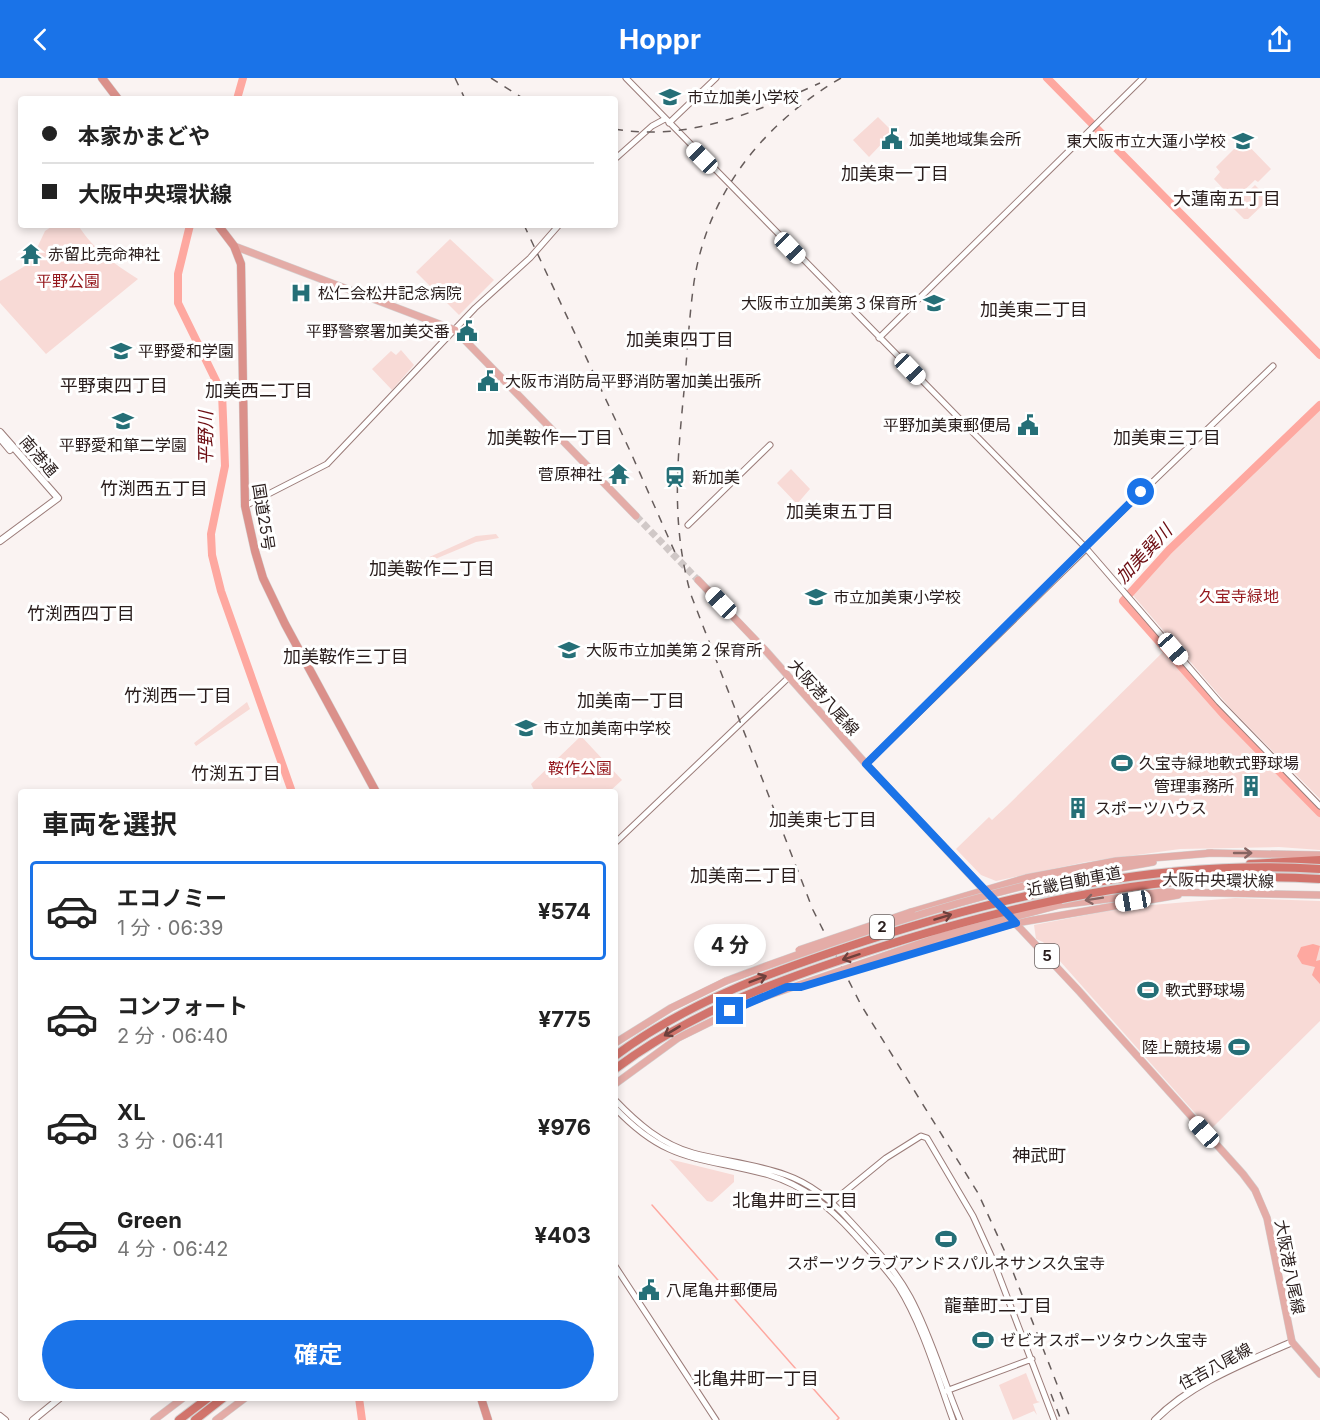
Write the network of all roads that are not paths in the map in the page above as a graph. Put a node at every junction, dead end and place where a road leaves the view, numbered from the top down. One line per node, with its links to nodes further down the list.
1 (102, 78): 5 (highway)
2 (626, 78): 6 (street)
3 (716, 78): 6 (street)
4 (1143, 78): 12 (street)
5 (116, 96)
6 (667, 121): 7 (street); 12 (street)
7 (618, 156)
8 (220, 228): 10 (highway, 国道25号)
9 (556, 228): 11 (street)
10 (234, 246): 11 (main road); 18 (highway, 国道25号)
11 (455, 330): 18 (street); 19 (main road)
12 (879, 338): 22 (street)
13 (1273, 366): 22 (street)
14 (0, 432): 17 (main road, 南港通)
15 (0, 438): 17 (main road, 南港通)
16 (770, 446): 20 (street)
17 (56, 499): 21 (main road)
18 (245, 506): 26 (highway, 国道25号)
19 (636, 516)
20 (688, 525)
21 (0, 541)
22 (1085, 547): 25 (street); 27 (street)
23 (698, 580): 24 (main road, 大阪港八尾線 / 5)
24 (788, 678): 25 (main road, 大阪港八尾線 / 5); 28 (street)
25 (866, 764): 35 (main road, 大阪港八尾線 / 5)
26 (374, 789)
27 (1320, 806)
28 (618, 840)
29 (1212, 853): 30 (main road, 大阪中央環状線 / 2, one-way to 30); 35 (main road, 2); 39 (main road, 大阪中央環状線 / 2, bridge)
30 (1320, 855)
31 (1320, 860): 32 (highway, bridge)
32 (1220, 867): 33 (highway, 近畿自動車道, bridge); 42 (highway, 近畿自動車道, one-way to 32, bridge)
33 (1320, 869)
34 (1320, 879): 43 (highway, 近畿自動車道, one-way to 43, bridge)
35 (985, 889): 38 (main road, 大阪港八尾線 / 5); 39 (main road, 2, bridge)
36 (1195, 893): 37 (main road, 大阪中央環状線 / 2); 38 (main road, 2); 40 (main road, 大阪中央環状線 / 2, one-way to 40, bridge)
37 (1320, 895)
38 (1016, 923): 40 (main road, 2, bridge); 49 (main road, 大阪港八尾線 / 5)
39 (775, 962): 41 (main road, 大阪中央環状線 / 2, bridge)
40 (787, 987): 44 (main road, 大阪中央環状線 / 2, bridge)
41 (618, 1042)
42 (618, 1054)
43 (618, 1067)
44 (618, 1082)
45 (618, 1103): 47 (street)
46 (618, 1111): 47 (street)
47 (829, 1204): 50 (street); 52 (street)
48 (618, 1271): 68 (street)
49 (1292, 1342): 51 (main road); 60 (main road, 住吉八尾線)
50 (1032, 1359): 52 (street); 71 (street)
51 (1320, 1374)
52 (945, 1392): 69 (street); 70 (street)
53 (56, 1401): 62 (main road)
54 (179, 1401): 63 (main road)
55 (204, 1401): 64 (highway)
56 (220, 1401): 65 (highway)
57 (241, 1401): 66 (main road)
58 (482, 1401): 67 (highway)
59 (0, 1416): 61 (main road)
60 (1158, 1418)
61 (5, 1420)
62 (33, 1420)
63 (154, 1420)
64 (179, 1420)
65 (195, 1420)
66 (216, 1420)
67 (488, 1420)
68 (716, 1420)
69 (953, 1420)
70 (960, 1420)
71 (1054, 1420)

